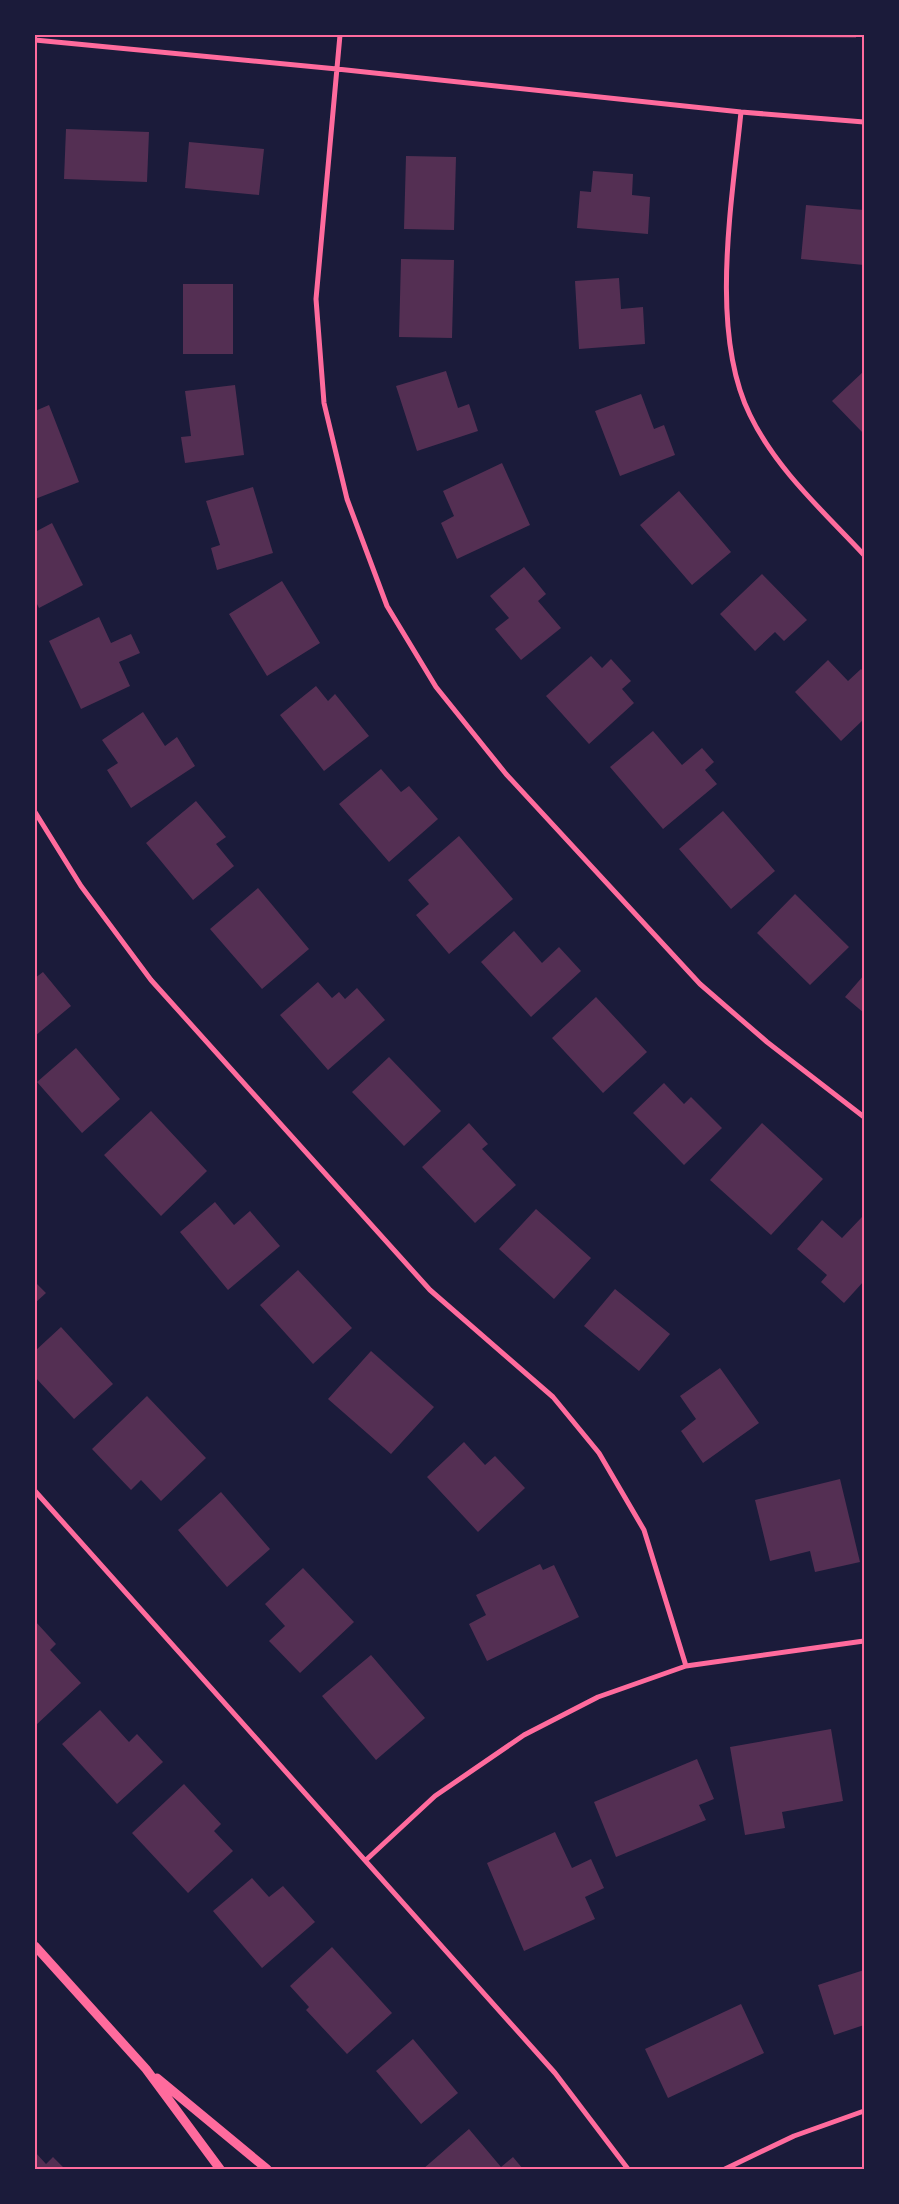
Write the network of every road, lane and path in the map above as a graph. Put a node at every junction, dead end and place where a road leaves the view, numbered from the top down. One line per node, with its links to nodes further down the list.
1 (340, 35): 3 (street)
2 (35, 40): 3 (street)
3 (337, 69): 4 (street); 8 (street)
4 (741, 112): 5 (street); 6 (street)
5 (864, 122)
6 (864, 554)
7 (35, 812): 11 (street)
8 (864, 1117)
9 (35, 1490): 12 (street)
10 (864, 1641): 11 (street)
11 (686, 1666): 12 (street)
12 (366, 1860): 18 (street)
13 (35, 1946): 14 (street)
14 (146, 2069): 16 (street); 17 (street)
15 (864, 2110): 19 (street)
16 (220, 2169)
17 (267, 2169)
18 (628, 2169)
19 (726, 2169)

